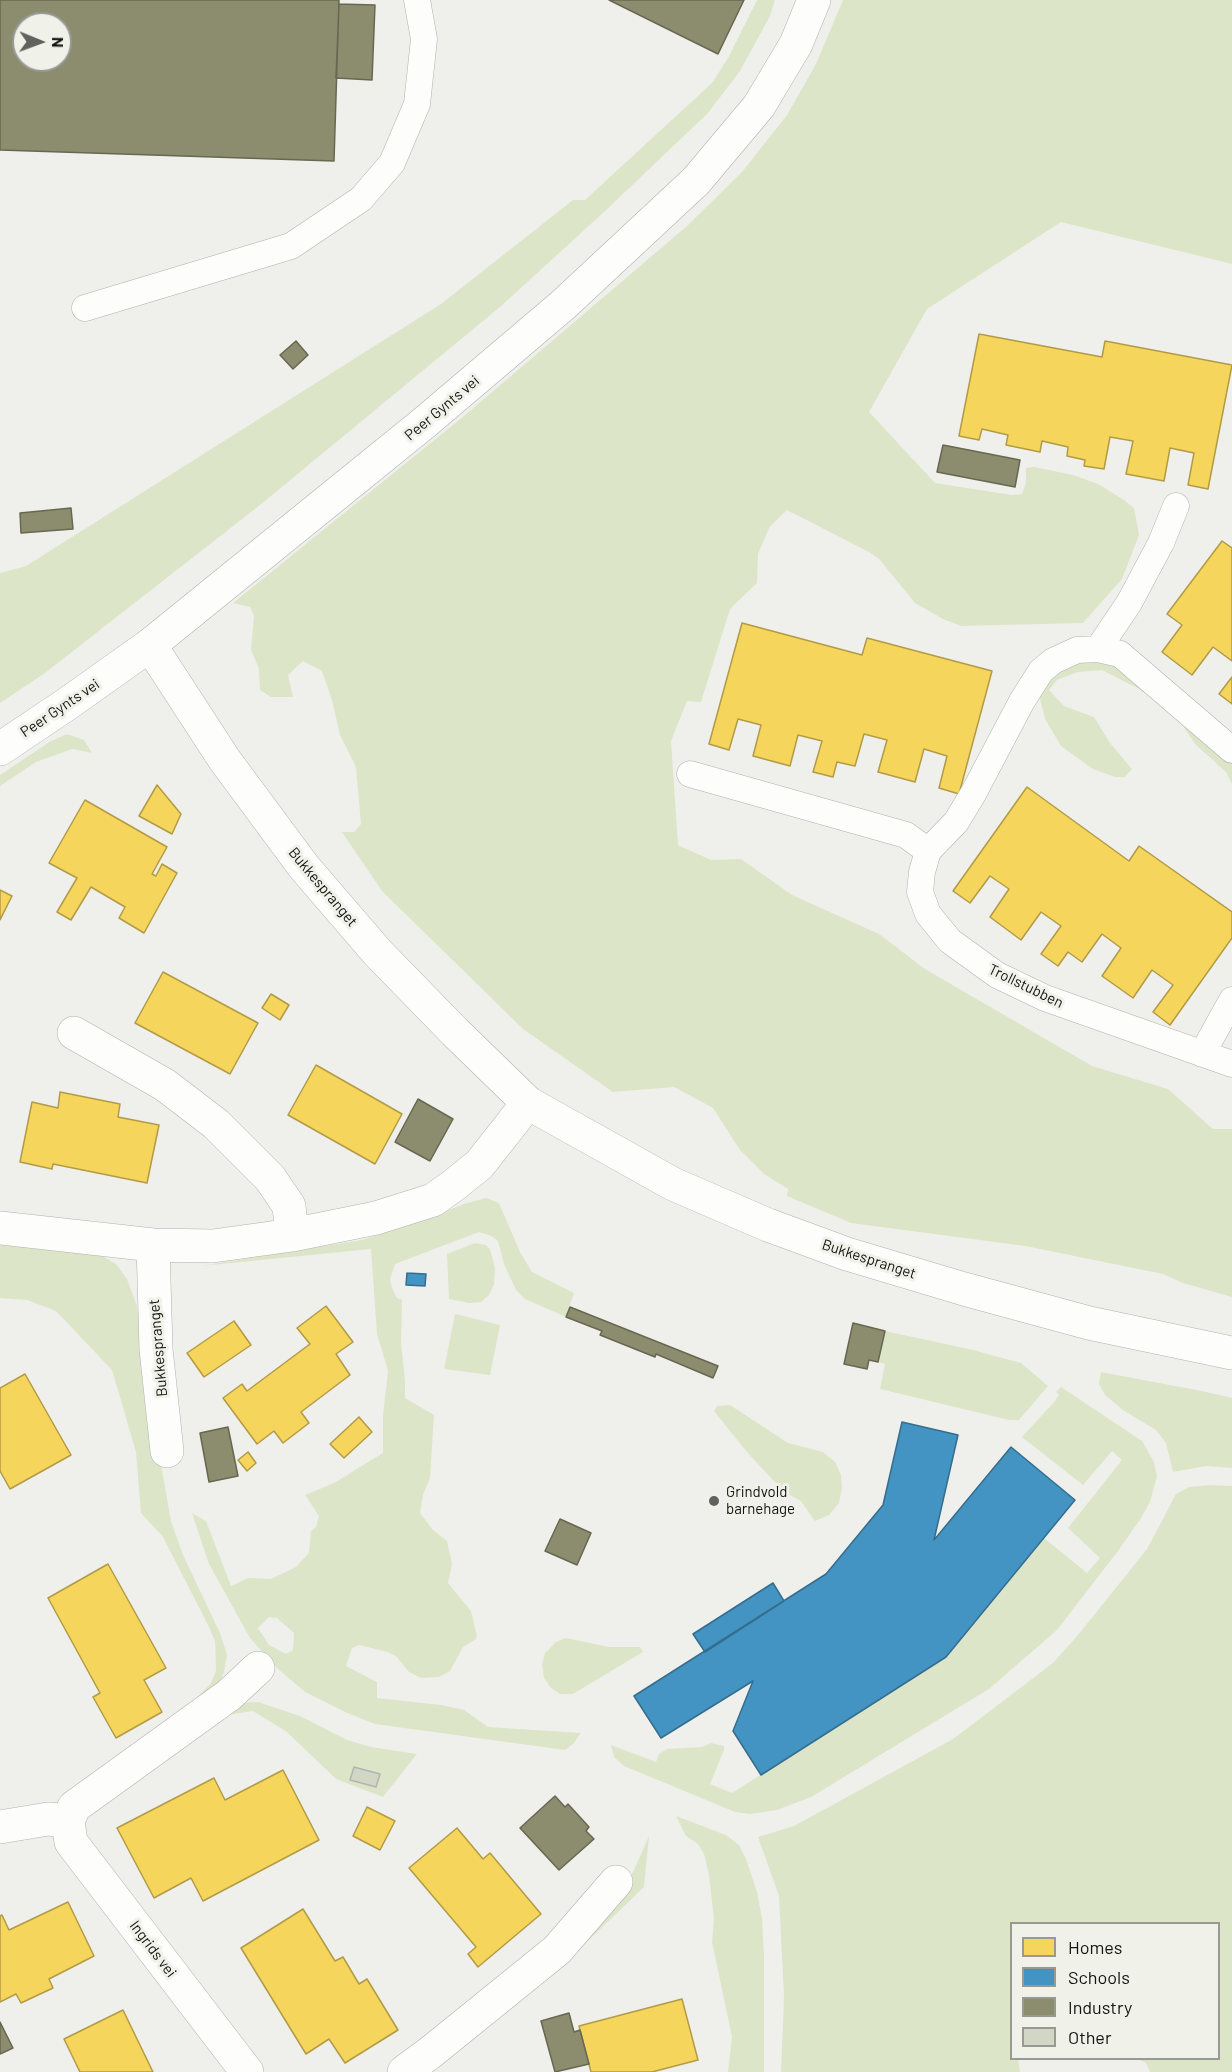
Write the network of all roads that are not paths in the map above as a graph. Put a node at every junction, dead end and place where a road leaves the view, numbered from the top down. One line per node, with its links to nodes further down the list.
1 (417, 0): 3 (lane)
2 (814, 0): 5 (street, Peer Gynts vei)
3 (85, 308)
4 (1176, 506): 6 (lane)
5 (150, 645): 7 (street, Peer Gynts vei); 15 (street, Bukkespranget)
6 (1098, 649): 8 (lane); 10 (lane)
7 (0, 749)
8 (1232, 750)
9 (690, 774): 10 (lane)
10 (928, 851): 13 (lane, Trollstubben)
11 (1232, 1000): 13 (lane)
12 (74, 1033): 17 (street)
13 (1202, 1053): 14 (lane, Trollstubben)
14 (1232, 1064)
15 (528, 1103): 17 (street); 19 (street, Bukkespranget)
16 (0, 1228): 18 (street)
17 (292, 1235): 18 (street)
18 (153, 1245): 20 (street, Bukkespranget)
19 (1232, 1353)
20 (167, 1451)
21 (258, 1668): 22 (street)
22 (68, 1821): 23 (street); 25 (street, Ingrids vei)
23 (0, 1827)
24 (616, 1882): 26 (street)
25 (247, 2072)
26 (404, 2072)

